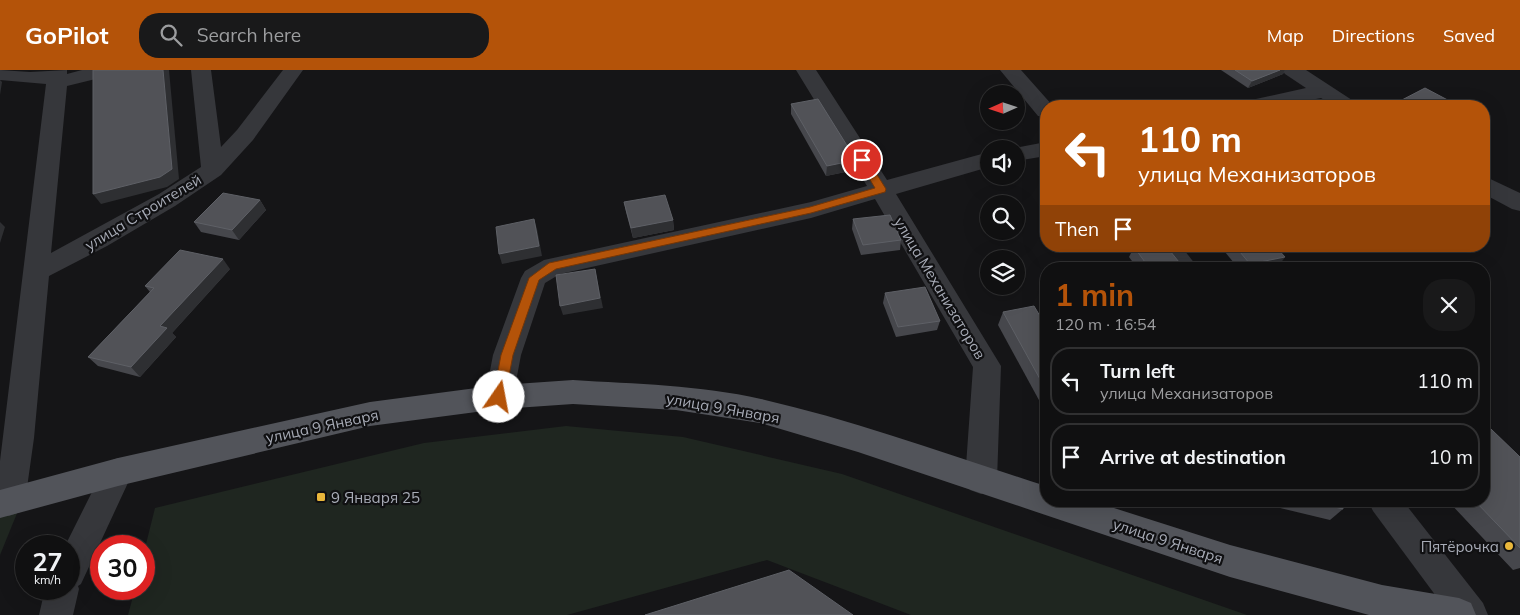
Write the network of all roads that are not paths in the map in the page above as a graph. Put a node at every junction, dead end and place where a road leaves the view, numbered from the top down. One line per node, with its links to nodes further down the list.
1 (109, 70): 8 (street)
2 (200, 70): 16 (street)
3 (293, 70): 16 (street, улица Строителей)
4 (806, 70): 18 (street, улица Механизаторов)
5 (1010, 70): 12 (street)
6 (1292, 70): 9 (street)
7 (0, 74): 8 (street)
8 (57, 76): 22 (street)
9 (1323, 91): 10 (street); 11 (street)
10 (1279, 100)
11 (1338, 100)
12 (1040, 104)
13 (1040, 150): 14 (street)
14 (1025, 152)
15 (980, 162): 18 (street)
16 (213, 170): 22 (street, улица Строителей)
17 (1490, 187): 19 (street)
18 (881, 189): 23 (street); 25 (street, улица Механизаторов)
19 (1520, 203)
20 (1172, 252): 21 (street)
21 (1180, 262)
22 (38, 271): 27 (street)
23 (499, 397): 24 (main road, улица 9 Января); 25 (main road, улица 9 Января)
24 (118, 472): 27 (main road, улица 9 Января); 30 (street)
25 (981, 480): 26 (main road, улица 9 Января)
26 (1040, 499)
27 (5, 503)
28 (1064, 507): 33 (main road, улица 9 Января)
29 (1389, 507): 34 (street)
30 (80, 550)
31 (59, 600): 32 (street)
32 (56, 615)
33 (1459, 615)
34 (1472, 615)

